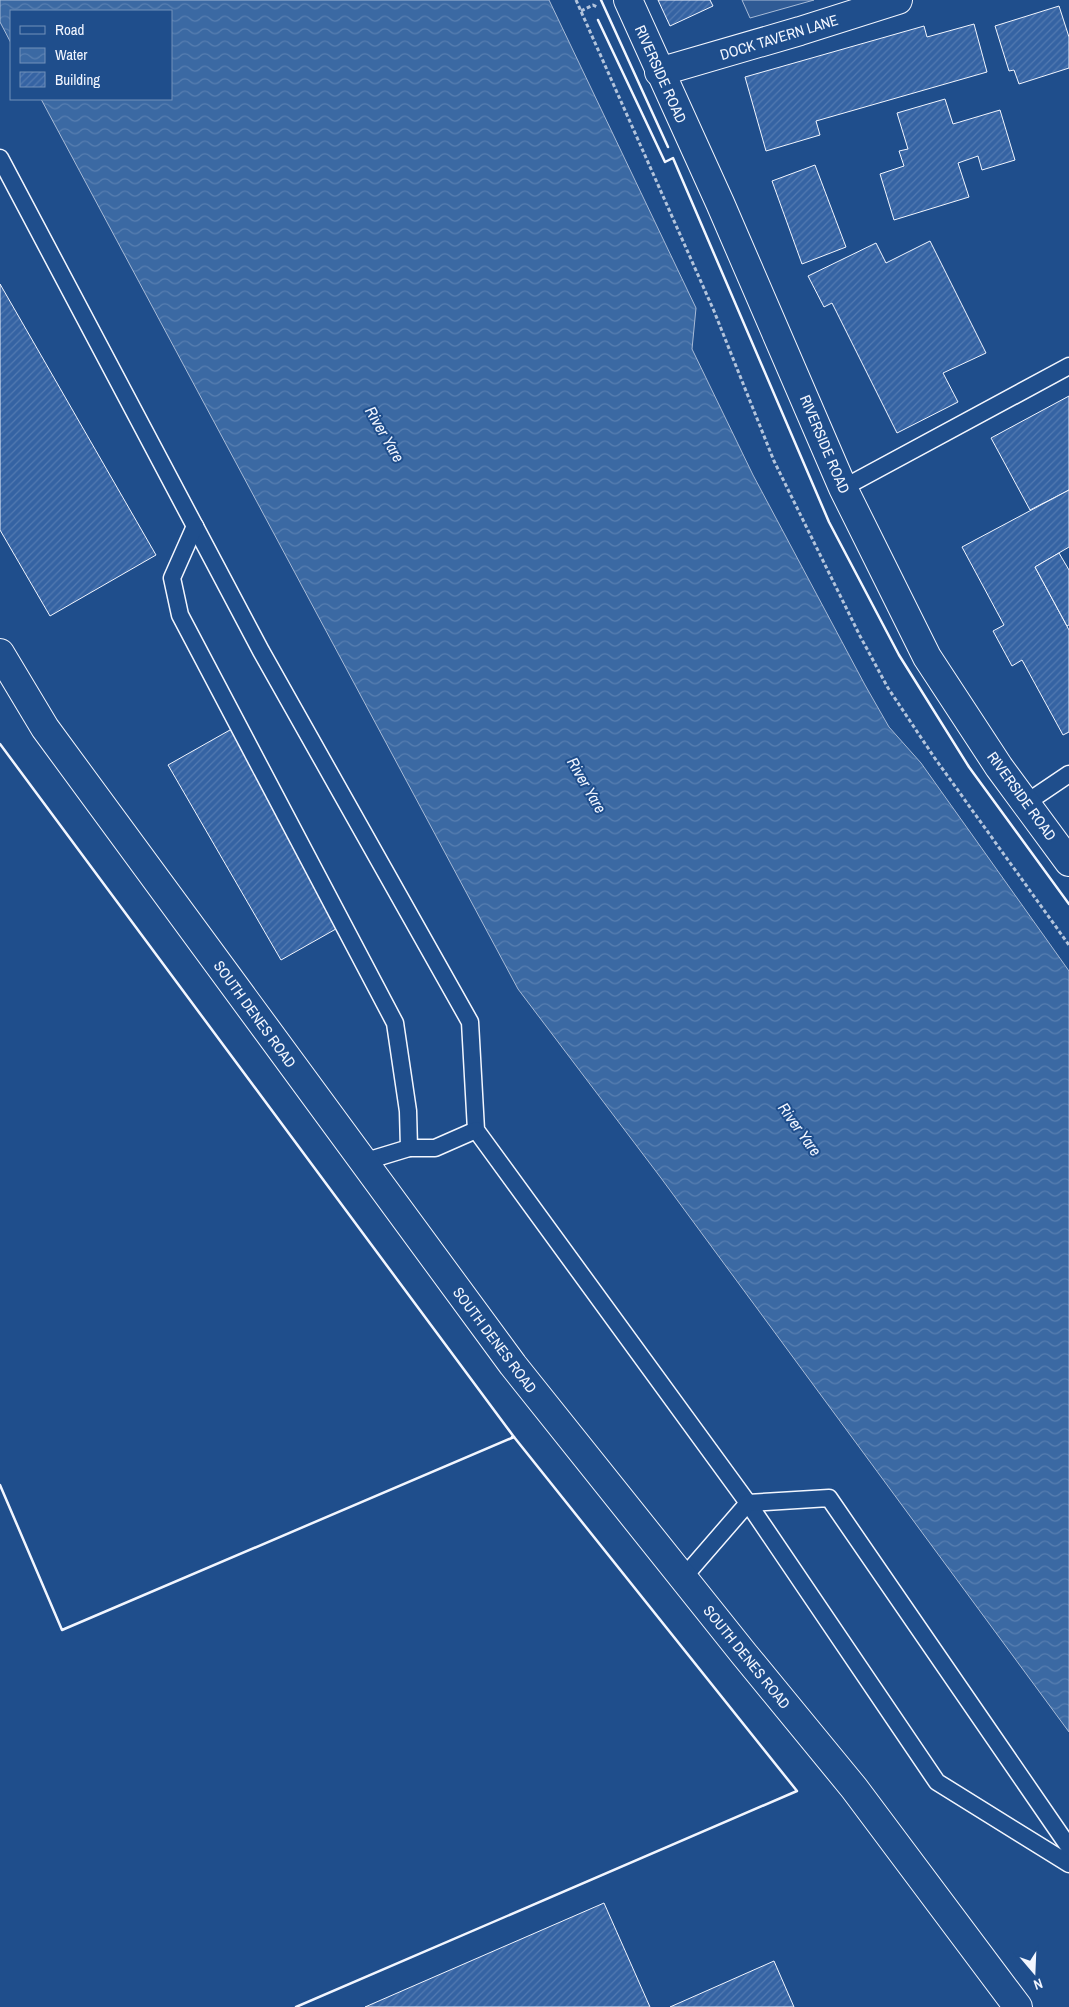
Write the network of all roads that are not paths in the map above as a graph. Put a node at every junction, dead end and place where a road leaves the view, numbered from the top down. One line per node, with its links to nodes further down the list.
1 (628, 0): 3 (street, RIVERSIDE ROAD)
2 (898, 0): 3 (street, DOCK TAVERN LANE)
3 (659, 72): 6 (street, RIVERSIDE ROAD)
4 (0, 158): 7 (lane)
5 (1069, 366): 6 (lane)
6 (843, 488): 10 (street, RIVERSIDE ROAD)
7 (195, 526): 12 (lane); 13 (lane)
8 (0, 653): 14 (street, SOUTH DENES ROAD)
9 (1069, 774): 10 (lane)
10 (1026, 803): 11 (street, RIVERSIDE ROAD)
11 (1069, 862)
12 (476, 1130): 13 (lane); 15 (lane)
13 (409, 1148): 14 (lane)
14 (363, 1162): 16 (street, SOUTH DENES ROAD)
15 (748, 1502): 16 (lane); 17 (lane); 18 (lane)
16 (683, 1578): 19 (street, SOUTH DENES ROAD)
17 (1069, 1847)
18 (1069, 1864)
19 (1018, 2007)

